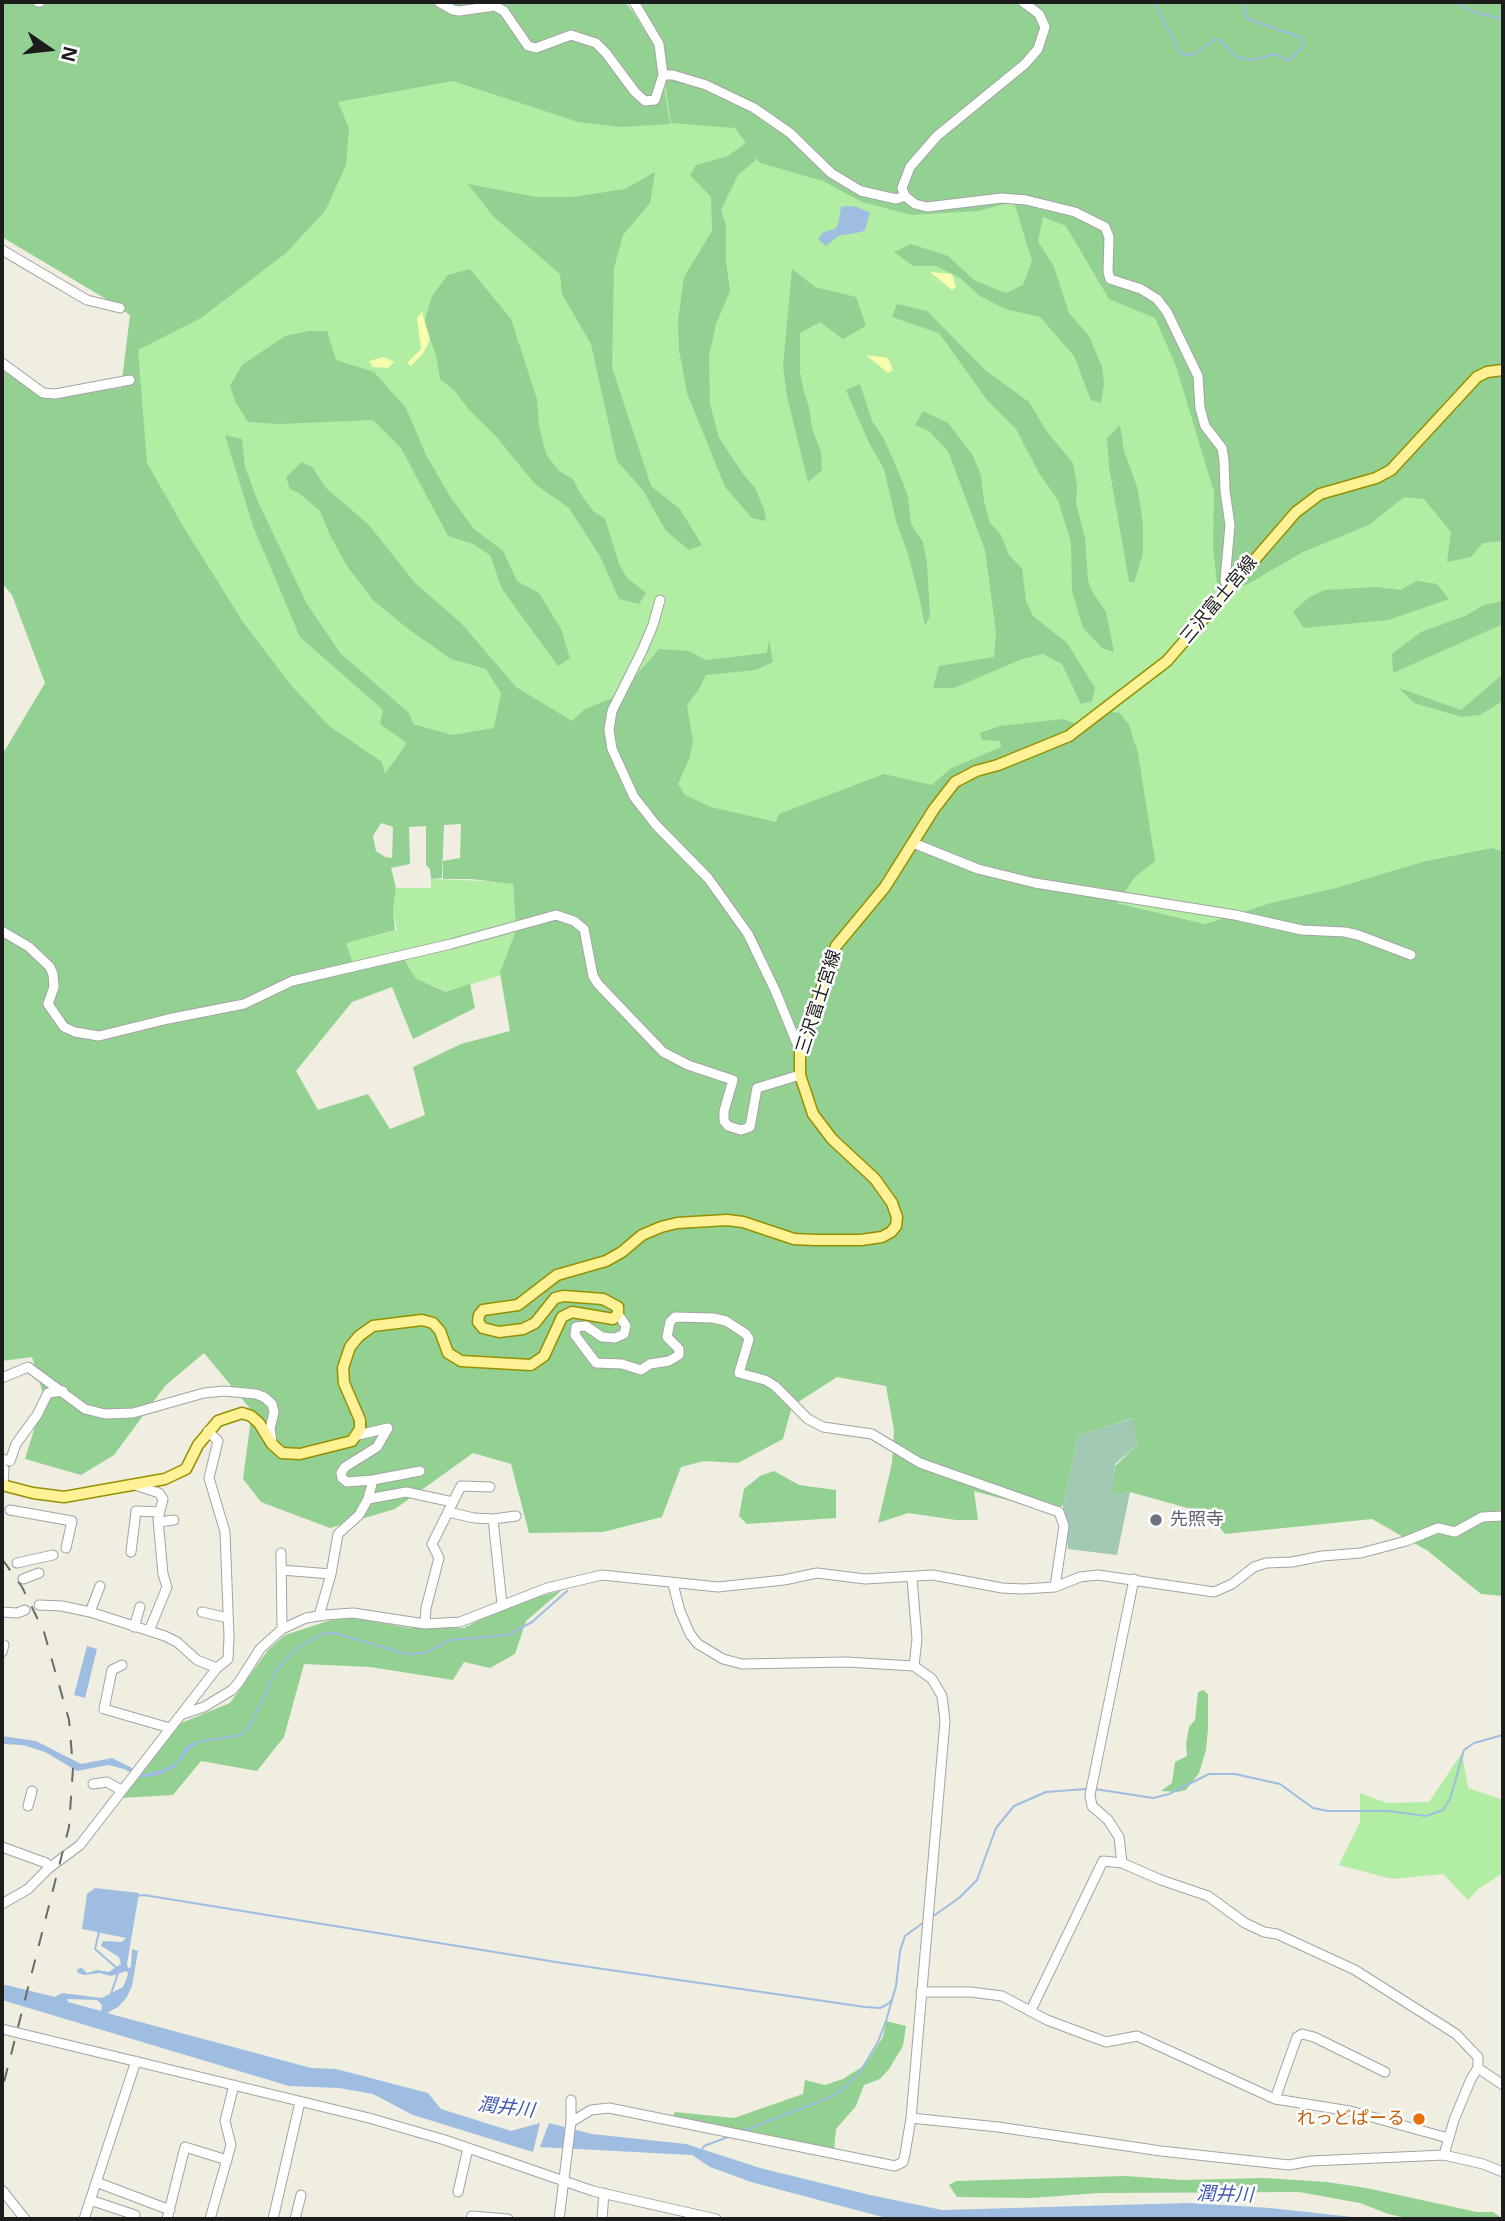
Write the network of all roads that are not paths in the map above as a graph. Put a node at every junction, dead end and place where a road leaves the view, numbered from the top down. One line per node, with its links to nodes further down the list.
1 (439, 2): 4 (street)
2 (634, 2): 4 (street)
3 (1023, 2): 5 (street)
4 (663, 75): 5 (street)
5 (905, 196): 11 (street)
6 (2, 250): 7 (street)
7 (120, 308)
8 (2, 363): 10 (street)
9 (1503, 370): 11 (main road, 三沢富士宮線)
10 (130, 380)
11 (1228, 590): 13 (main road, 三沢富士宮線)
12 (660, 600): 16 (street)
13 (912, 843): 15 (street); 16 (main road, 三沢富士宮線)
14 (2, 932): 17 (street)
15 (1411, 955)
16 (800, 1051): 17 (main road, 三沢富士宮線)
17 (800, 1075): 18 (main road, 三沢富士宮線)
18 (618, 1314): 22 (main road); 52 (street)
19 (2, 1378): 20 (street)
20 (63, 1391): 23 (street); 24 (street)
21 (208, 1431): 23 (main road); 29 (main road); 61 (street)
22 (358, 1435): 23 (main road); 27 (street)
23 (272, 1444)
24 (2, 1459)
25 (2, 1468): 28 (street)
26 (420, 1471): 27 (street)
27 (373, 1480): 31 (street)
28 (3, 1485): 29 (main road)
29 (133, 1485): 36 (street)
30 (490, 1487): 32 (street)
31 (368, 1499): 32 (street); 46 (street)
32 (450, 1507): 37 (street); 62 (street)
33 (10, 1510): 39 (street)
34 (516, 1516): 37 (street)
35 (1503, 1516): 49 (street)
36 (159, 1517): 38 (street); 40 (street); 65 (street)
37 (493, 1519): 53 (street)
38 (174, 1520)
39 (66, 1548)
40 (131, 1552)
41 (281, 1553): 44 (street)
42 (53, 1555): 43 (street)
43 (17, 1563)
44 (281, 1570): 46 (street); 64 (street)
45 (39, 1573): 48 (street)
46 (331, 1574): 60 (street)
47 (912, 1578): 50 (street); 52 (street); 69 (street)
48 (23, 1579)
49 (1133, 1579): 52 (street); 78 (street)
50 (673, 1584): 53 (street); 69 (street)
51 (100, 1587): 58 (street)
52 (1055, 1587)
53 (502, 1604): 62 (street)
54 (40, 1605): 58 (street)
55 (140, 1607): 63 (street)
56 (25, 1610): 57 (street)
57 (2, 1612)
58 (90, 1612): 63 (street)
59 (202, 1612): 61 (street)
60 (319, 1616): 62 (street); 64 (street)
61 (228, 1618): 70 (street)
62 (425, 1625)
63 (134, 1627): 65 (street)
64 (282, 1629): 71 (street)
65 (149, 1631): 70 (street)
66 (2, 1645): 67 (street)
67 (2, 1652)
68 (122, 1665): 72 (street)
69 (914, 1667): 81 (street)
70 (217, 1668): 71 (street)
71 (183, 1714): 72 (street)
72 (170, 1728): 74 (street)
73 (93, 1784): 74 (street)
74 (121, 1790): 79 (street)
75 (32, 1791): 76 (street)
76 (28, 1806)
77 (2, 1847): 79 (street)
78 (1122, 1863): 82 (street); 85 (street)
79 (48, 1868): 80 (street)
80 (2, 1905)
81 (921, 1992): 82 (street); 92 (street)
82 (1031, 2010): 89 (street)
83 (2, 2029): 84 (street)
84 (136, 2061): 87 (street); 100 (street)
85 (1478, 2068): 88 (street); 94 (street)
86 (1385, 2072): 89 (street)
87 (234, 2085): 90 (street); 97 (street)
88 (1503, 2085)
89 (1275, 2099): 94 (street)
90 (300, 2102): 95 (street); 111 (street)
91 (571, 2103): 93 (street)
92 (911, 2118): 93 (street); 96 (street)
93 (571, 2122): 99 (street)
94 (1448, 2138): 96 (street)
95 (468, 2148): 99 (street); 102 (street)
96 (1444, 2155): 98 (street)
97 (227, 2160): 107 (street); 110 (street)
98 (1503, 2172)
99 (564, 2179): 103 (street); 115 (street)
100 (96, 2182): 105 (street); 107 (street)
101 (2, 2190): 108 (street)
102 (458, 2192)
103 (604, 2193): 116 (street); 117 (street)
104 (301, 2194): 112 (street)
105 (90, 2200): 106 (street); 109 (street)
106 (135, 2215)
107 (168, 2215)
108 (25, 2219)
109 (84, 2219)
110 (210, 2219)
111 (272, 2219)
112 (295, 2219)
113 (471, 2219): 114 (street)
114 (508, 2219)
115 (559, 2219)
116 (602, 2219)
117 (716, 2219)

